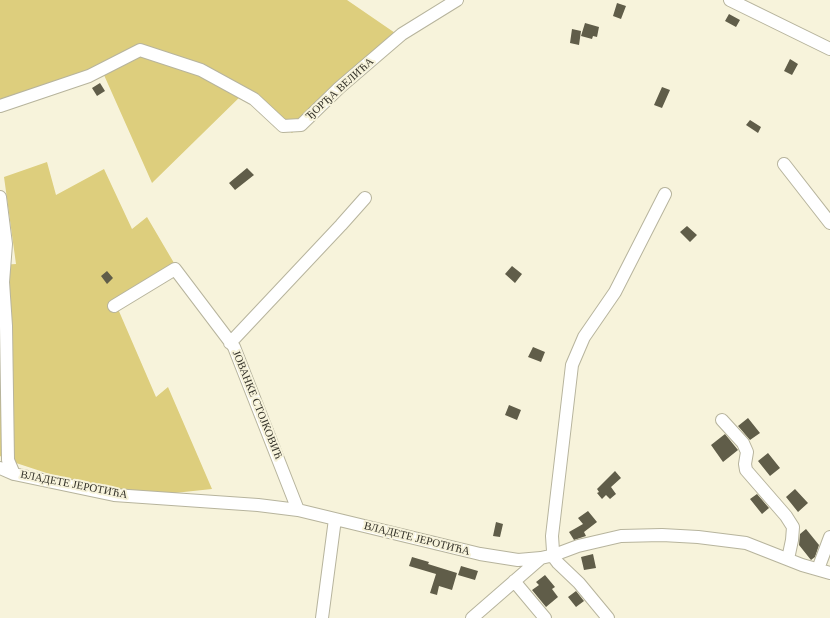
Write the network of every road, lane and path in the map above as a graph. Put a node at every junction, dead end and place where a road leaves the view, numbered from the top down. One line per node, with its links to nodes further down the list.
1 (457, 0): 4 (street, ЂОРЂА ВЕЛИЋА)
2 (730, 0): 3 (street)
3 (830, 49)
4 (0, 106)
5 (784, 164): 9 (street)
6 (665, 194): 18 (street)
7 (0, 197): 14 (street)
8 (365, 198): 11 (street)
9 (830, 223)
10 (114, 306): 11 (street, ЈОВАНКЕ СТОЈКОВИЋ)
11 (230, 343): 15 (street, ЈОВАНКЕ СТОЈКОВИЋ)
12 (722, 420): 20 (street)
13 (0, 468): 14 (street, ВЛАДЕТЕ ЈЕРОТИЋА)
14 (14, 474): 15 (street, ВЛАДЕТЕ ЈЕРОТИЋА)
15 (298, 510): 16 (street, ВЛАДЕТЕ ЈЕРОТИЋА)
16 (335, 519): 19 (street, ВЛАДЕТЕ ЈЕРОТИЋА); 24 (street)
17 (830, 536): 21 (street)
18 (554, 556): 19 (street, ВЛАДЕТЕ ЈЕРОТИЋА); 20 (street, ВЛАДЕТЕ ЈЕРОТИЋА); 26 (street)
19 (541, 558): 22 (street)
20 (788, 559): 21 (street, ВЛАДЕТЕ ЈЕРОТИЋА)
21 (824, 571)
22 (514, 581): 23 (street); 25 (street)
23 (475, 617)
24 (322, 618)
25 (545, 618)
26 (608, 618)

